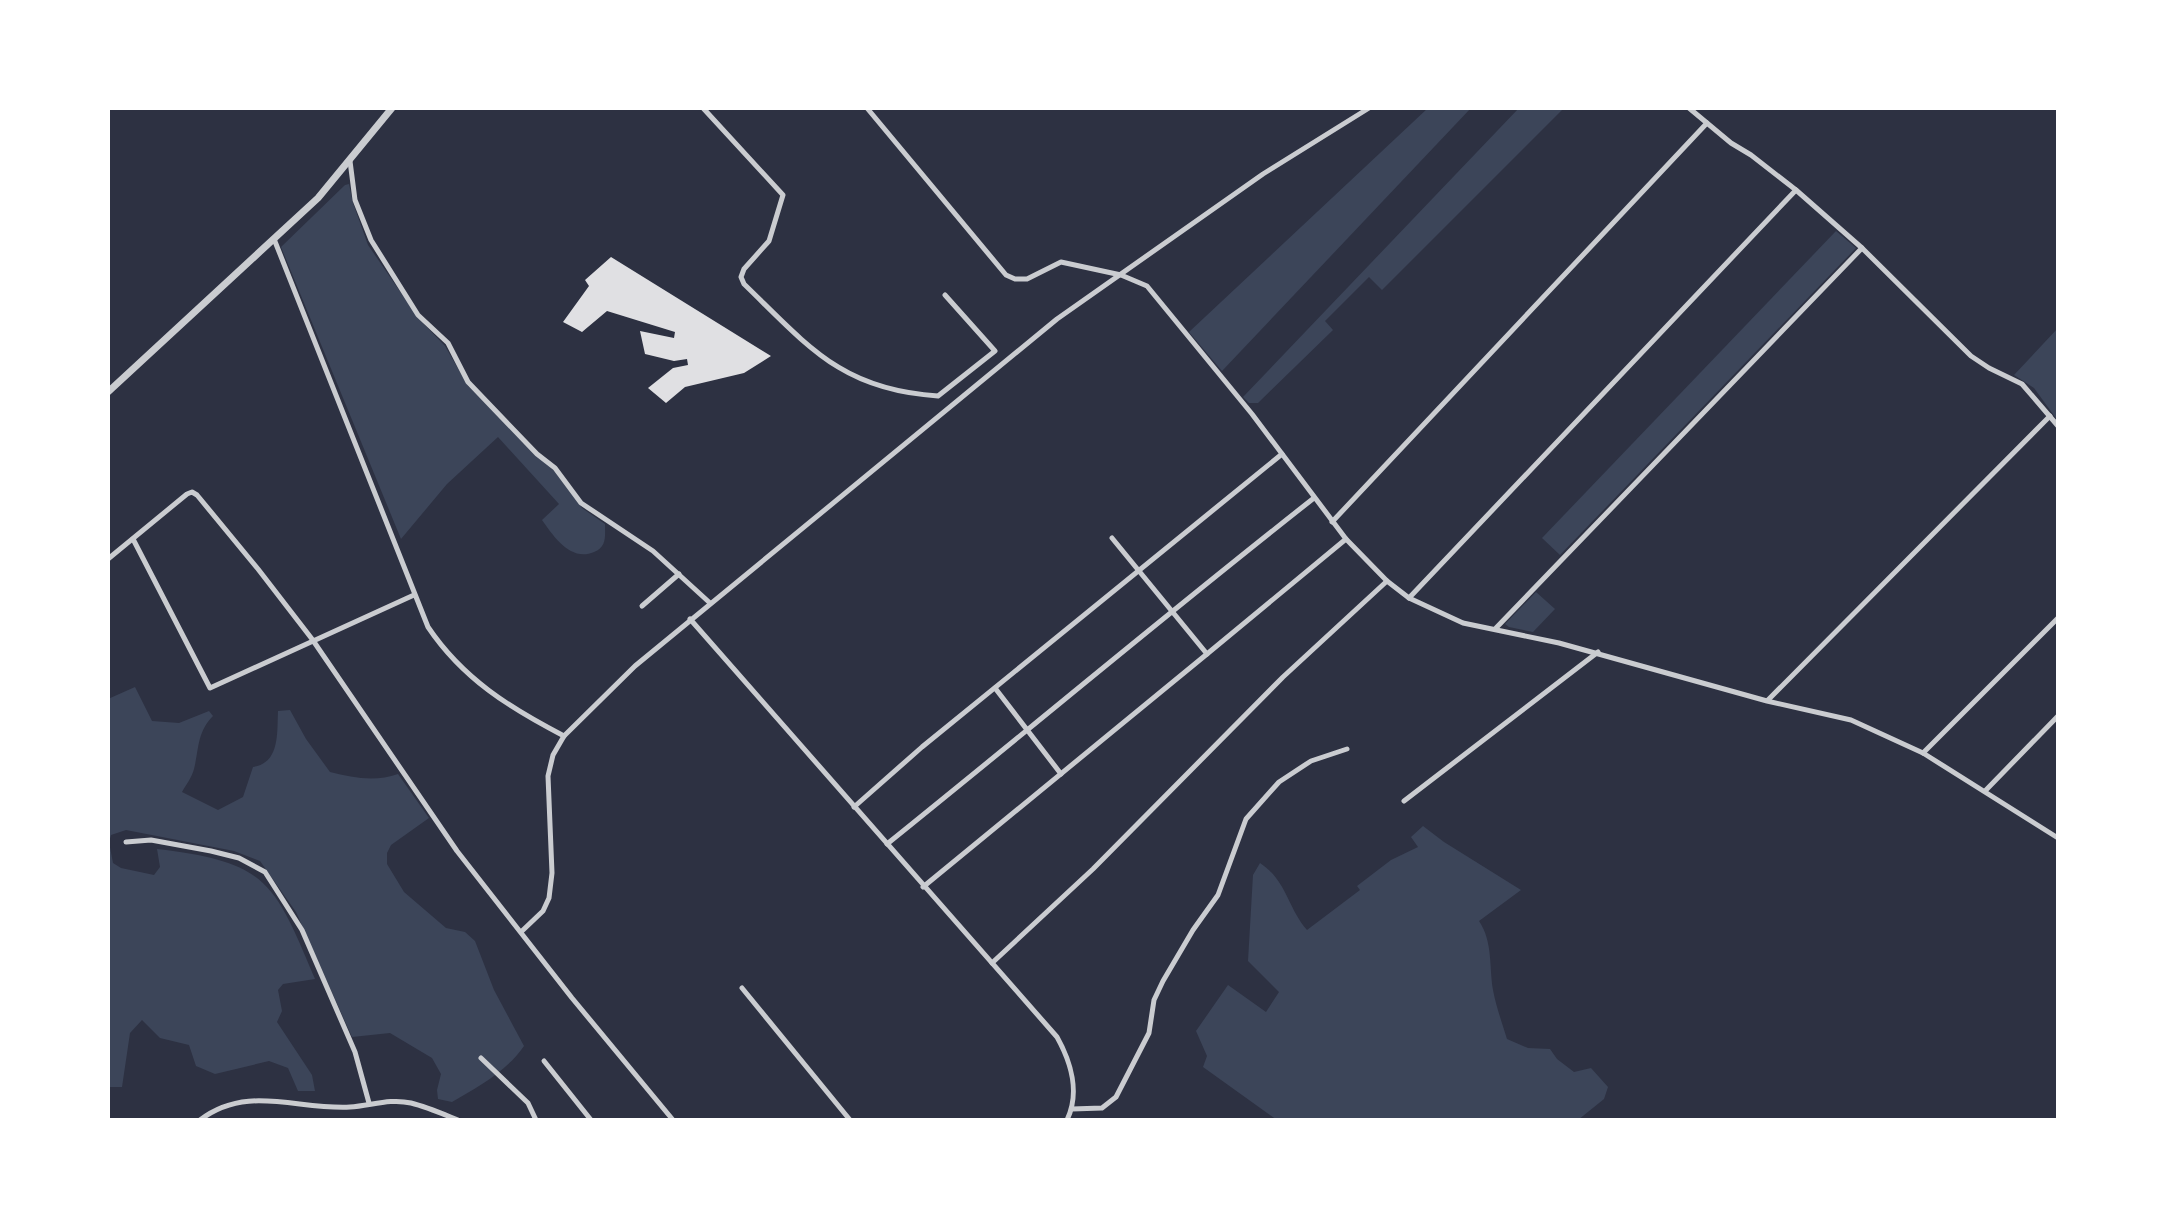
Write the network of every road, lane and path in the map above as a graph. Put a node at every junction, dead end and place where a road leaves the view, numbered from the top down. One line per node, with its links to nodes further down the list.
1 (392, 108): 7 (street)
2 (703, 108): 12 (street)
3 (867, 108): 11 (street)
4 (1369, 108): 11 (street)
5 (1689, 108): 6 (street)
6 (1707, 123): 8 (street); 18 (street)
7 (350, 161): 9 (street); 24 (street)
8 (1796, 190): 10 (street); 27 (street)
9 (273, 237): 13 (street); 26 (street)
10 (1862, 248): 14 (street); 33 (street)
11 (1121, 275): 16 (street); 28 (street)
12 (945, 295)
13 (108, 392)
14 (2050, 416): 15 (street); 38 (street)
15 (2058, 426)
16 (1282, 454): 17 (street); 23 (street)
17 (1314, 498): 18 (street); 30 (street)
18 (1332, 522): 21 (street)
19 (1112, 538): 23 (street)
20 (133, 539): 22 (street); 34 (street); 34 (street)
21 (1346, 539): 25 (street); 36 (street)
22 (108, 559)
23 (1138, 569): 30 (street); 37 (street)
24 (679, 574): 28 (street); 29 (street)
25 (1387, 581): 27 (street); 53 (street)
26 (414, 595): 34 (street); 41 (street)
27 (1409, 598): 33 (street)
28 (710, 603): 32 (street)
29 (642, 606)
30 (1170, 611): 36 (street); 40 (street)
31 (2058, 618): 43 (street)
32 (690, 619): 41 (street); 47 (street)
33 (1495, 629): 35 (street)
34 (312, 639): 52 (street)
35 (1598, 652): 38 (street); 46 (street)
36 (1207, 654): 44 (street)
37 (995, 688): 40 (street); 47 (street)
38 (1767, 701): 43 (street)
39 (2058, 716): 45 (street)
40 (1028, 731): 44 (street); 50 (street)
41 (564, 736): 52 (street)
42 (1347, 749): 58 (street)
43 (1923, 753): 45 (street)
44 (1061, 774): 51 (street)
45 (1986, 790): 48 (street)
46 (1404, 801)
47 (854, 807): 50 (street)
48 (2058, 838)
49 (126, 842): 57 (street)
50 (887, 844): 51 (street)
51 (923, 887): 53 (street)
52 (522, 931): 59 (street)
53 (992, 963): 58 (street)
54 (742, 988): 65 (street)
55 (481, 1058): 62 (street)
56 (544, 1061): 63 (street)
57 (369, 1103): 60 (street); 61 (street)
58 (1072, 1109): 66 (street)
59 (671, 1118): 64 (street)
60 (200, 1120)
61 (458, 1120)
62 (536, 1120)
63 (591, 1120)
64 (661, 1120)
65 (850, 1120)
66 (1067, 1120)

